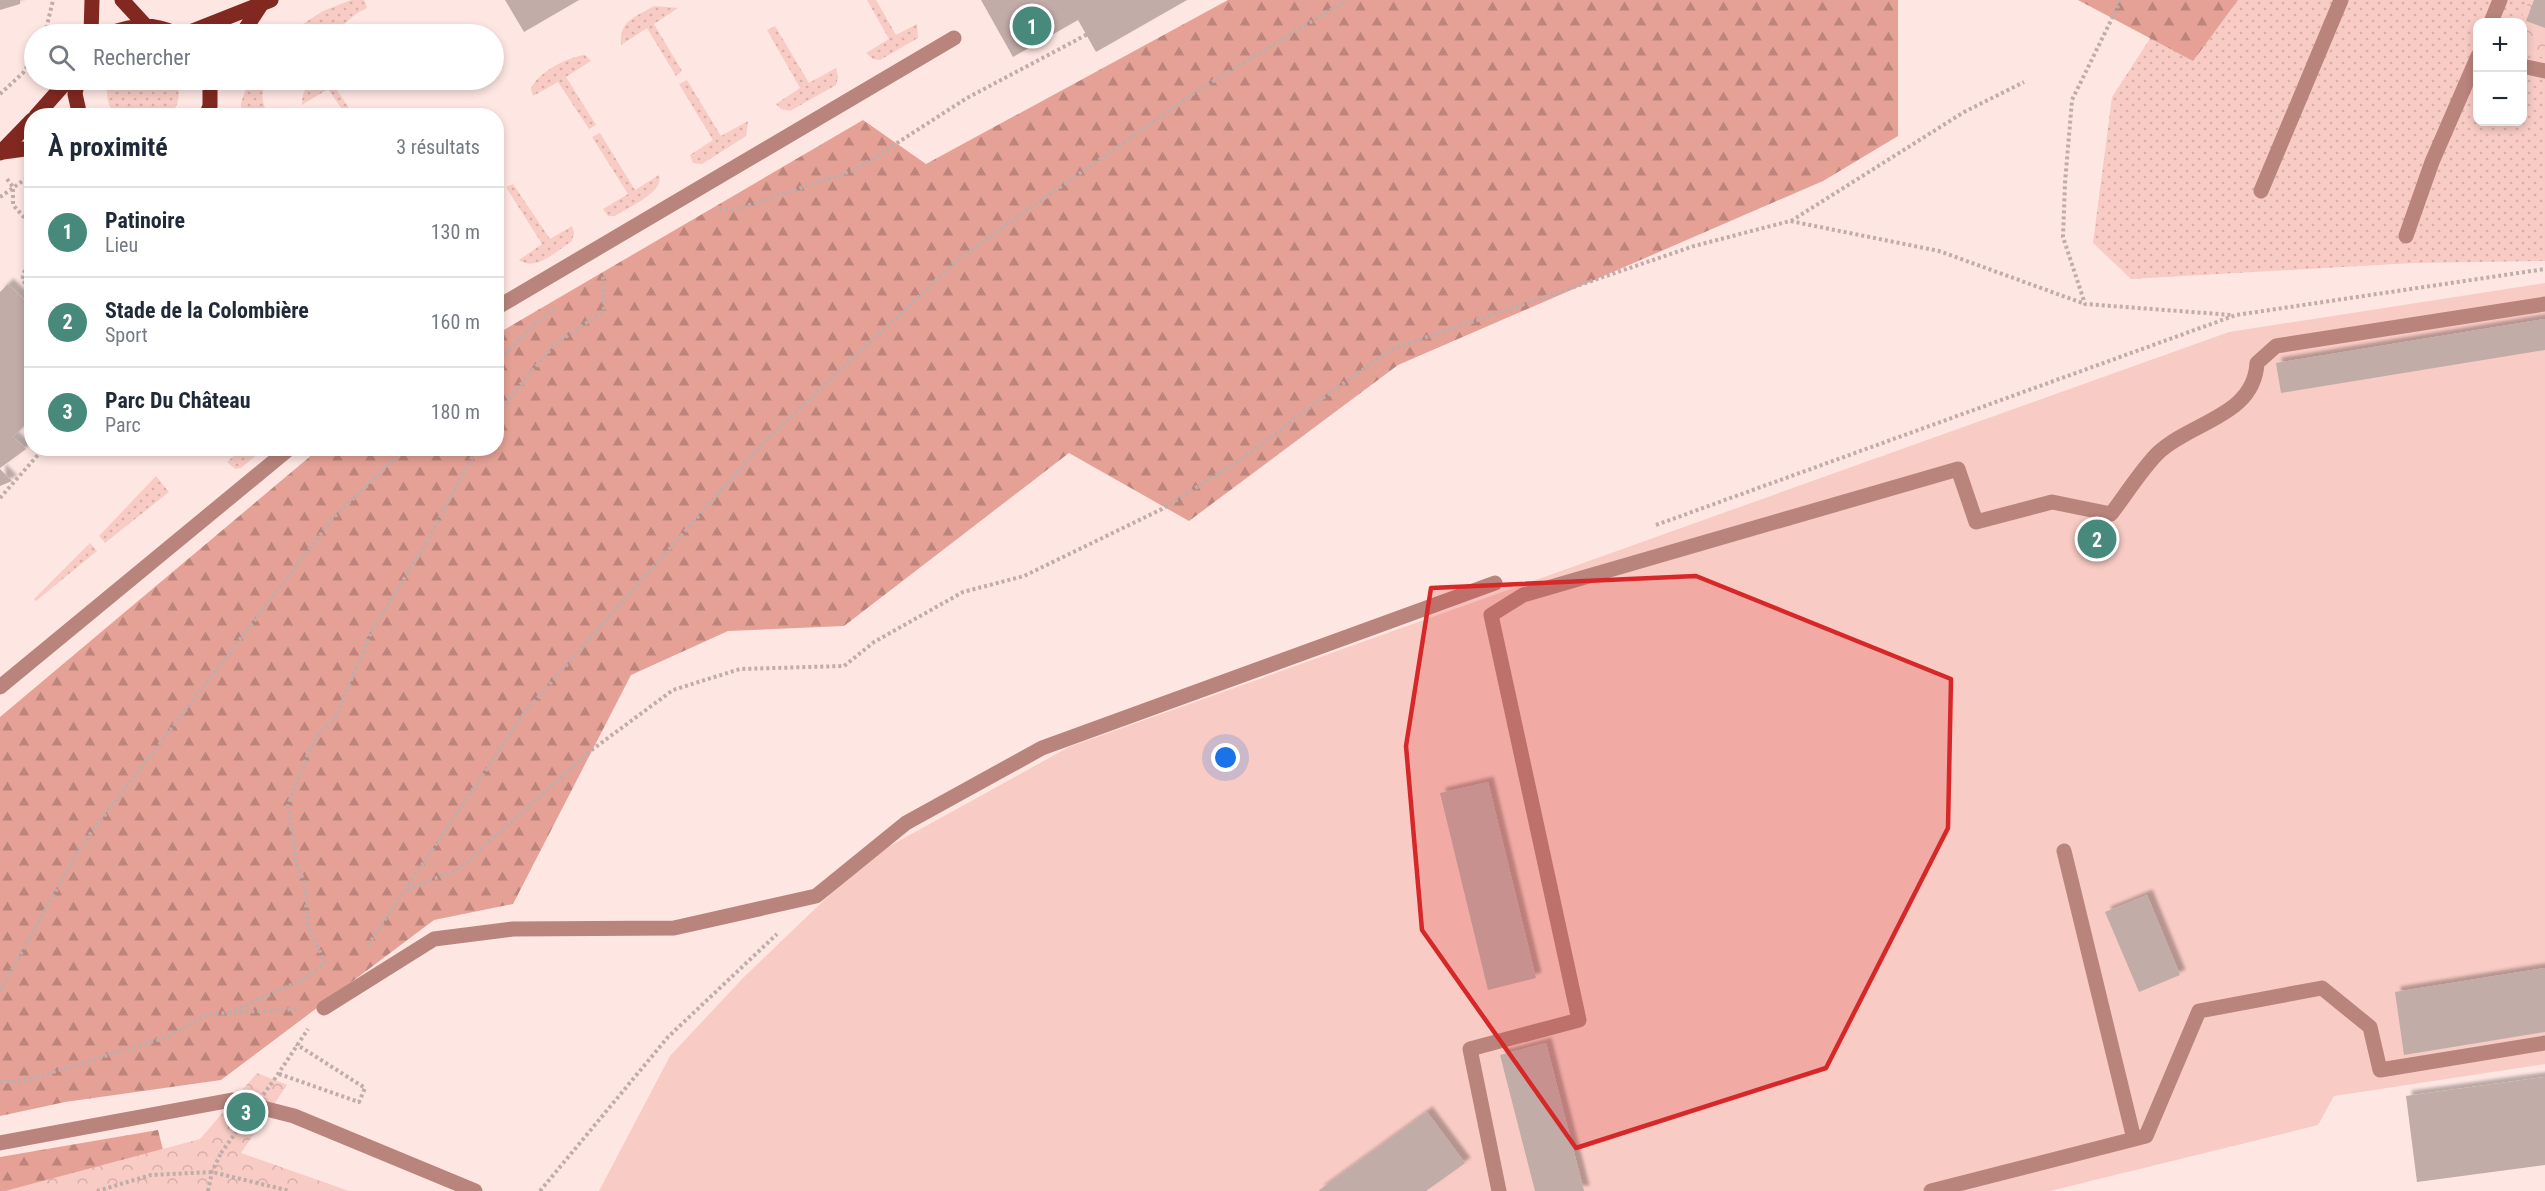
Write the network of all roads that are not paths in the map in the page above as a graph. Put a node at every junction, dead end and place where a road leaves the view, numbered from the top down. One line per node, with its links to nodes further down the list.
1 (92, 0): 7 (main road)
2 (122, 0): 8 (main road)
3 (2341, 0): 24 (street)
4 (2500, 0): 6 (street)
5 (266, 3): 9 (main road); 10 (main road)
6 (2493, 18)
7 (91, 24)
8 (144, 24)
9 (211, 24)
10 (250, 24)
11 (954, 38): 26 (street)
12 (2527, 67): 14 (street)
13 (2473, 68): 25 (street)
14 (2545, 71)
15 (59, 90): 18 (main road)
16 (76, 90): 19 (main road)
17 (211, 90): 20 (main road)
18 (43, 108)
19 (78, 108)
20 (209, 108)
21 (24, 129): 23 (main road)
22 (24, 149): 23 (main road)
23 (2, 153)
24 (2261, 191)
25 (2406, 236)
26 (504, 303)
27 (2545, 304): 37 (street)
28 (280, 456): 30 (street)
29 (1495, 584): 32 (street)
30 (0, 687)
31 (2064, 851): 34 (street)
32 (324, 1008)
33 (2545, 1043): 34 (street)
34 (2134, 1139): 38 (street)
35 (0, 1143): 36 (street)
36 (475, 1191)
37 (1499, 1191)
38 (1930, 1191)

